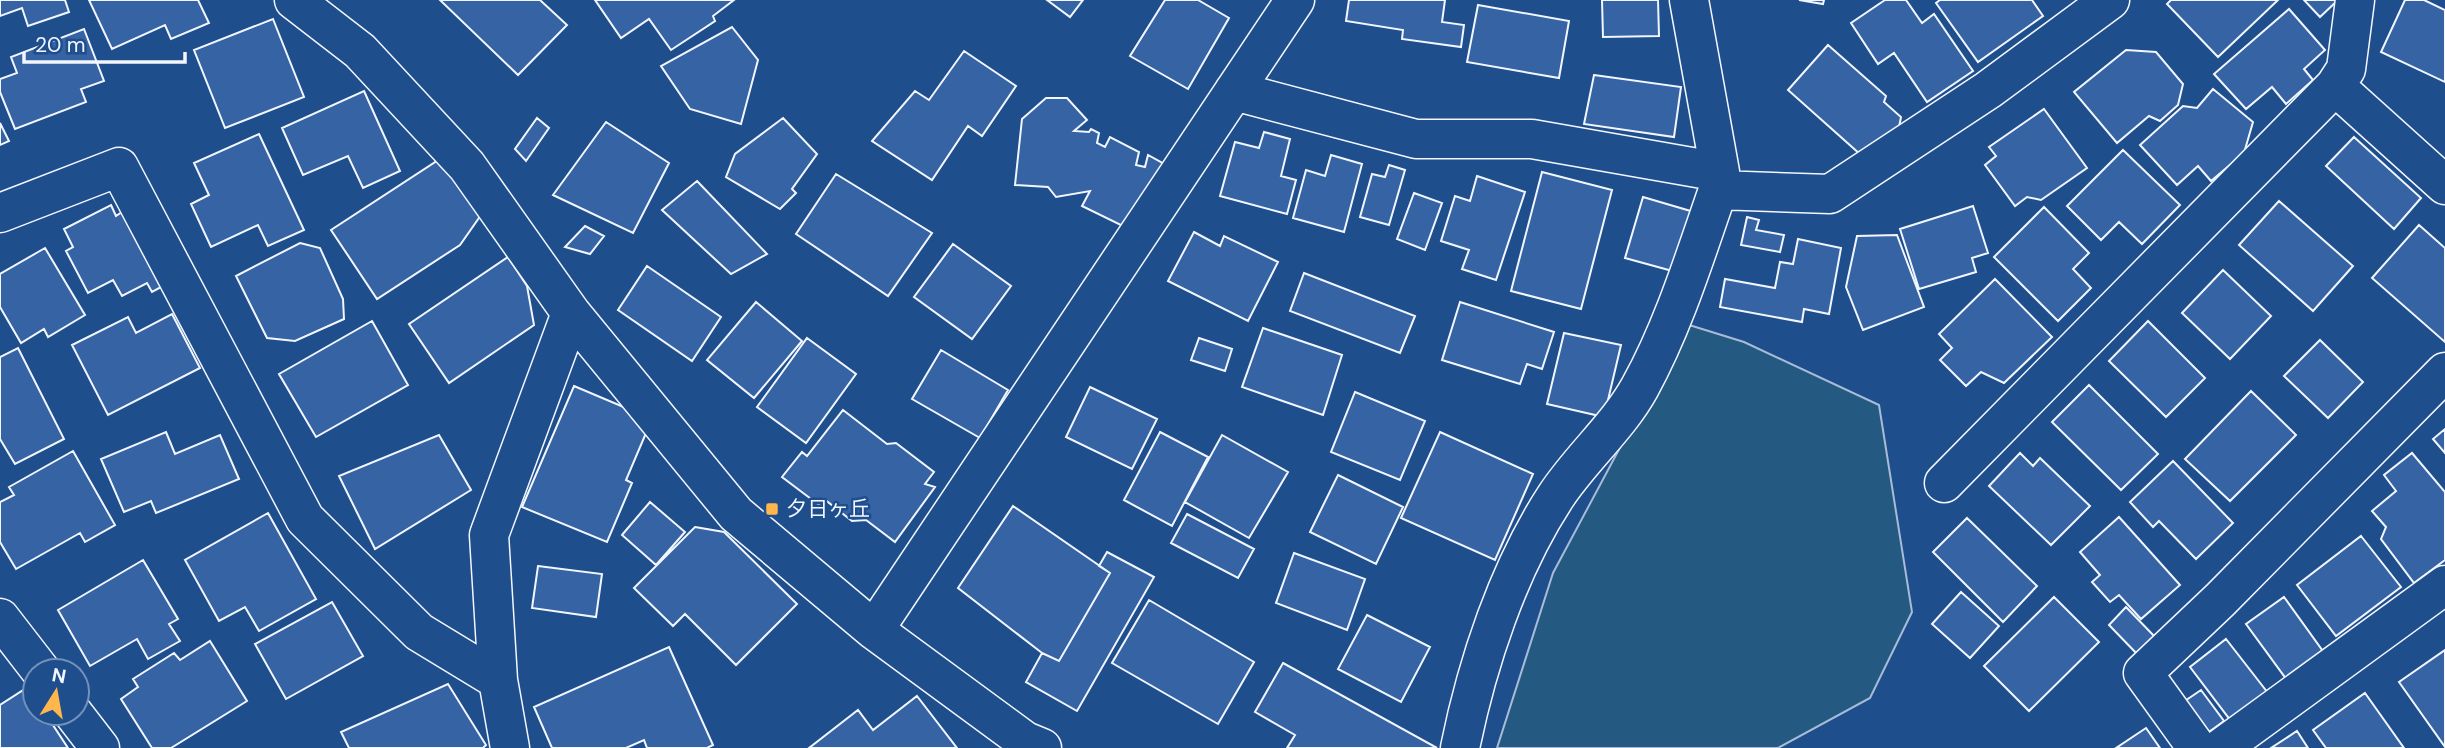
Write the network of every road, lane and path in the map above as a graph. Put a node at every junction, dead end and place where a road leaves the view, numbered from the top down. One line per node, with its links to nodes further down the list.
1 (294, 0): 11 (street)
2 (1295, 0): 7 (street)
3 (1689, 0): 8 (street)
4 (2110, 0): 8 (street)
5 (2355, 0): 6 (street)
6 (2335, 86): 9 (street); 13 (street)
7 (1234, 91): 8 (street); 16 (street)
8 (1719, 181): 23 (street)
9 (2445, 185)
10 (0, 213): 18 (street)
11 (571, 313): 16 (street); 18 (street)
12 (2445, 372): 24 (street)
13 (1944, 483)
14 (2445, 585): 25 (street)
15 (0, 618): 17 (street)
16 (874, 630): 22 (street)
17 (30, 657)
18 (498, 680): 21 (street)
19 (84, 727): 20 (street)
20 (100, 748)
21 (510, 748)
22 (1042, 748)
23 (1460, 748)
24 (2197, 748)
25 (2221, 748)

